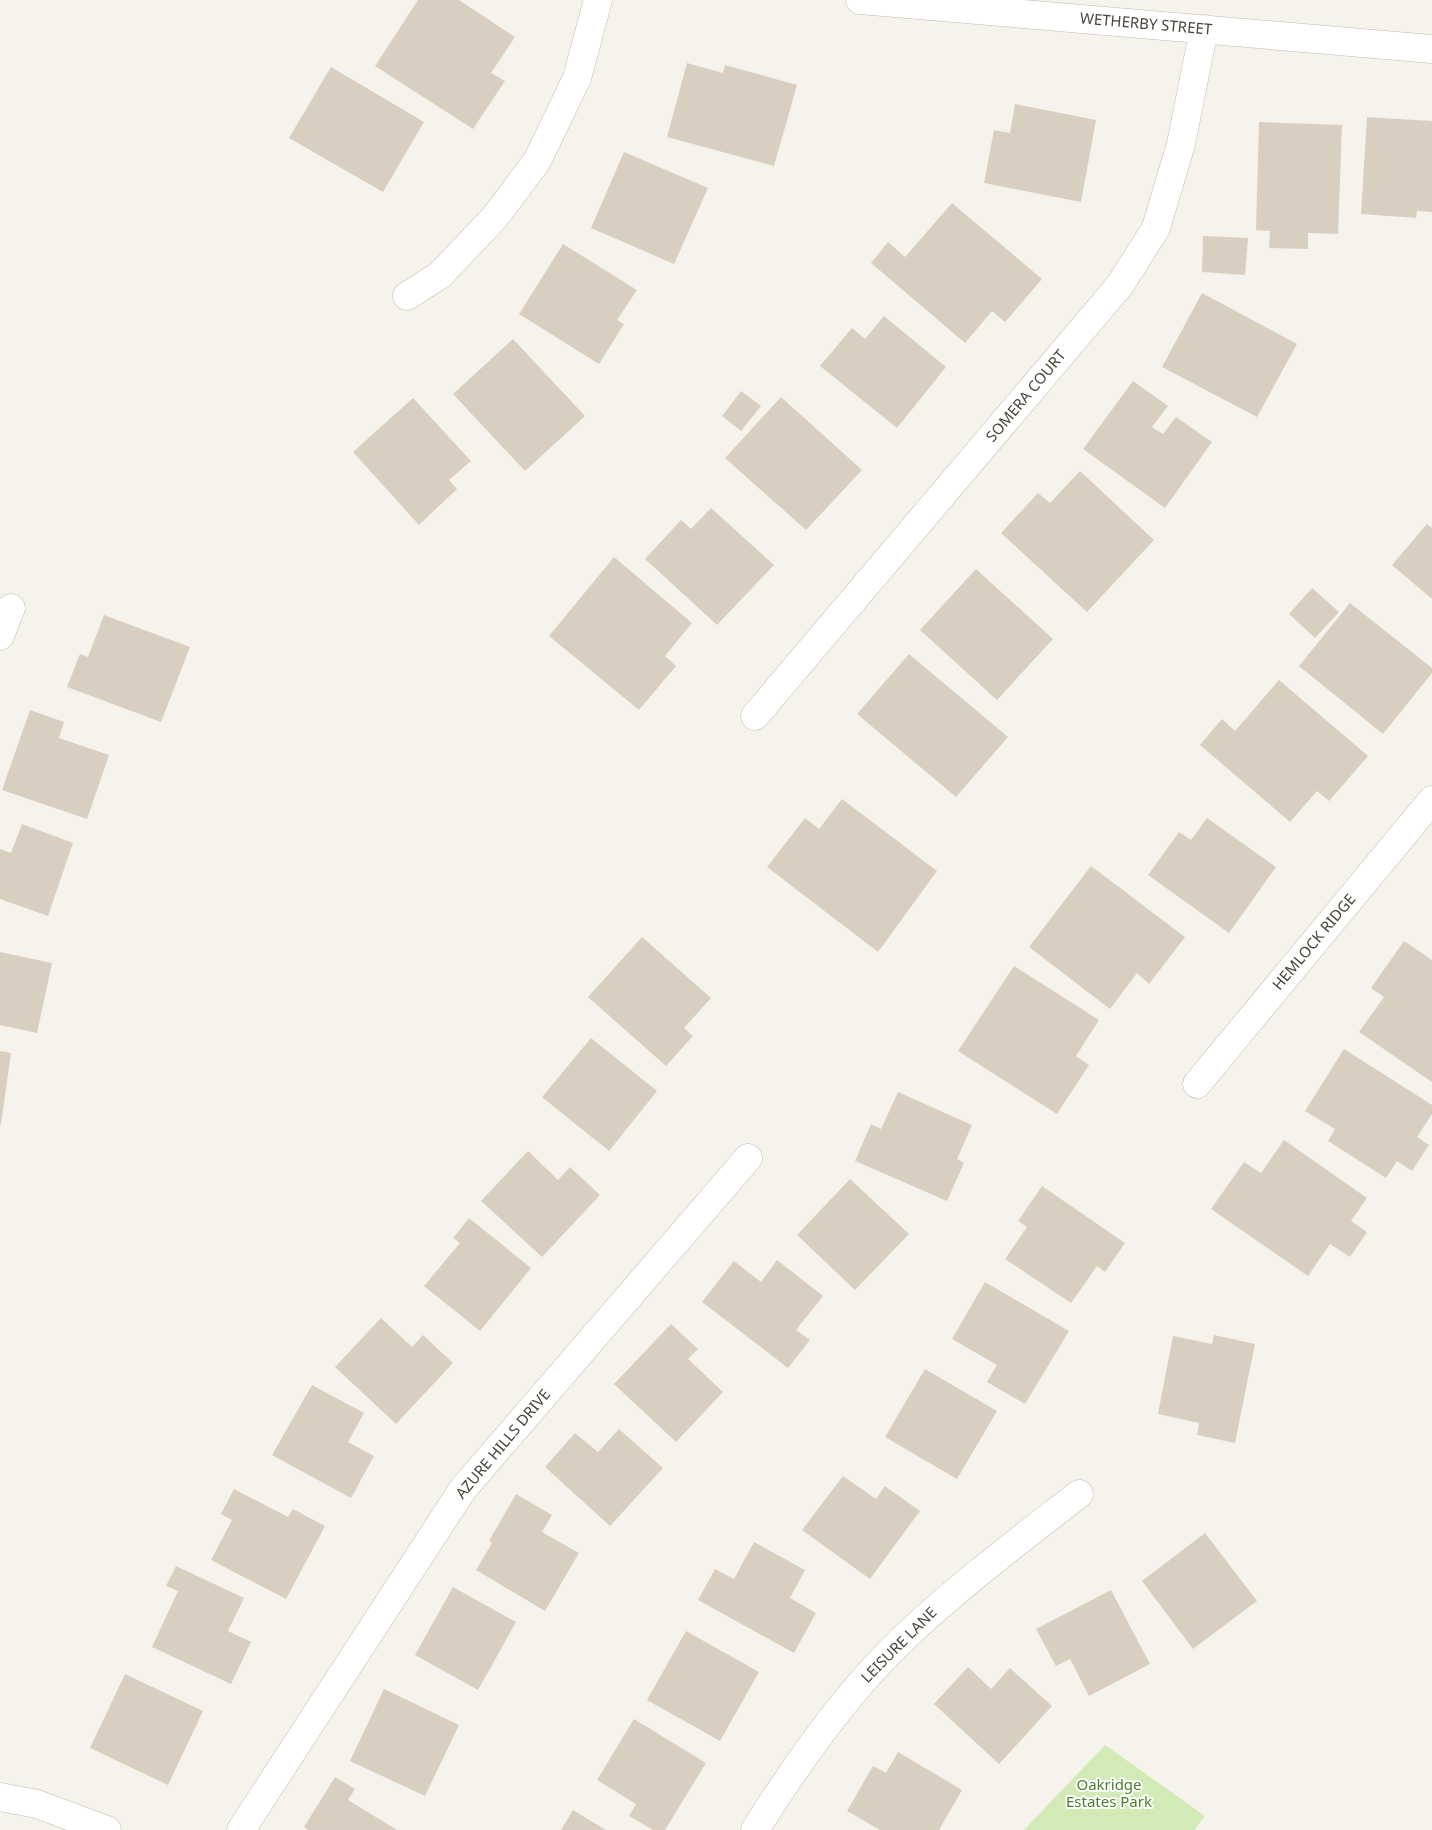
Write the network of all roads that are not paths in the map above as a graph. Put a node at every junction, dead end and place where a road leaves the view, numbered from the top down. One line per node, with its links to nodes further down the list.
1 (598, 0): 5 (street)
2 (860, 0): 3 (street, WETHERBY STREET)
3 (1204, 29): 4 (street, WETHERBY STREET); 8 (street, SOMERA COURT)
4 (1432, 49)
5 (407, 296)
6 (11, 608): 7 (street)
7 (0, 636)
8 (755, 716)
9 (1432, 800): 10 (street, HEMLOCK RIDGE)
10 (1197, 1084)
11 (748, 1158): 15 (street, AZURE HILLS DRIVE)
12 (1079, 1494): 16 (street, LEISURE LANE)
13 (0, 1797): 14 (street)
14 (107, 1830)
15 (241, 1830)
16 (755, 1830)

